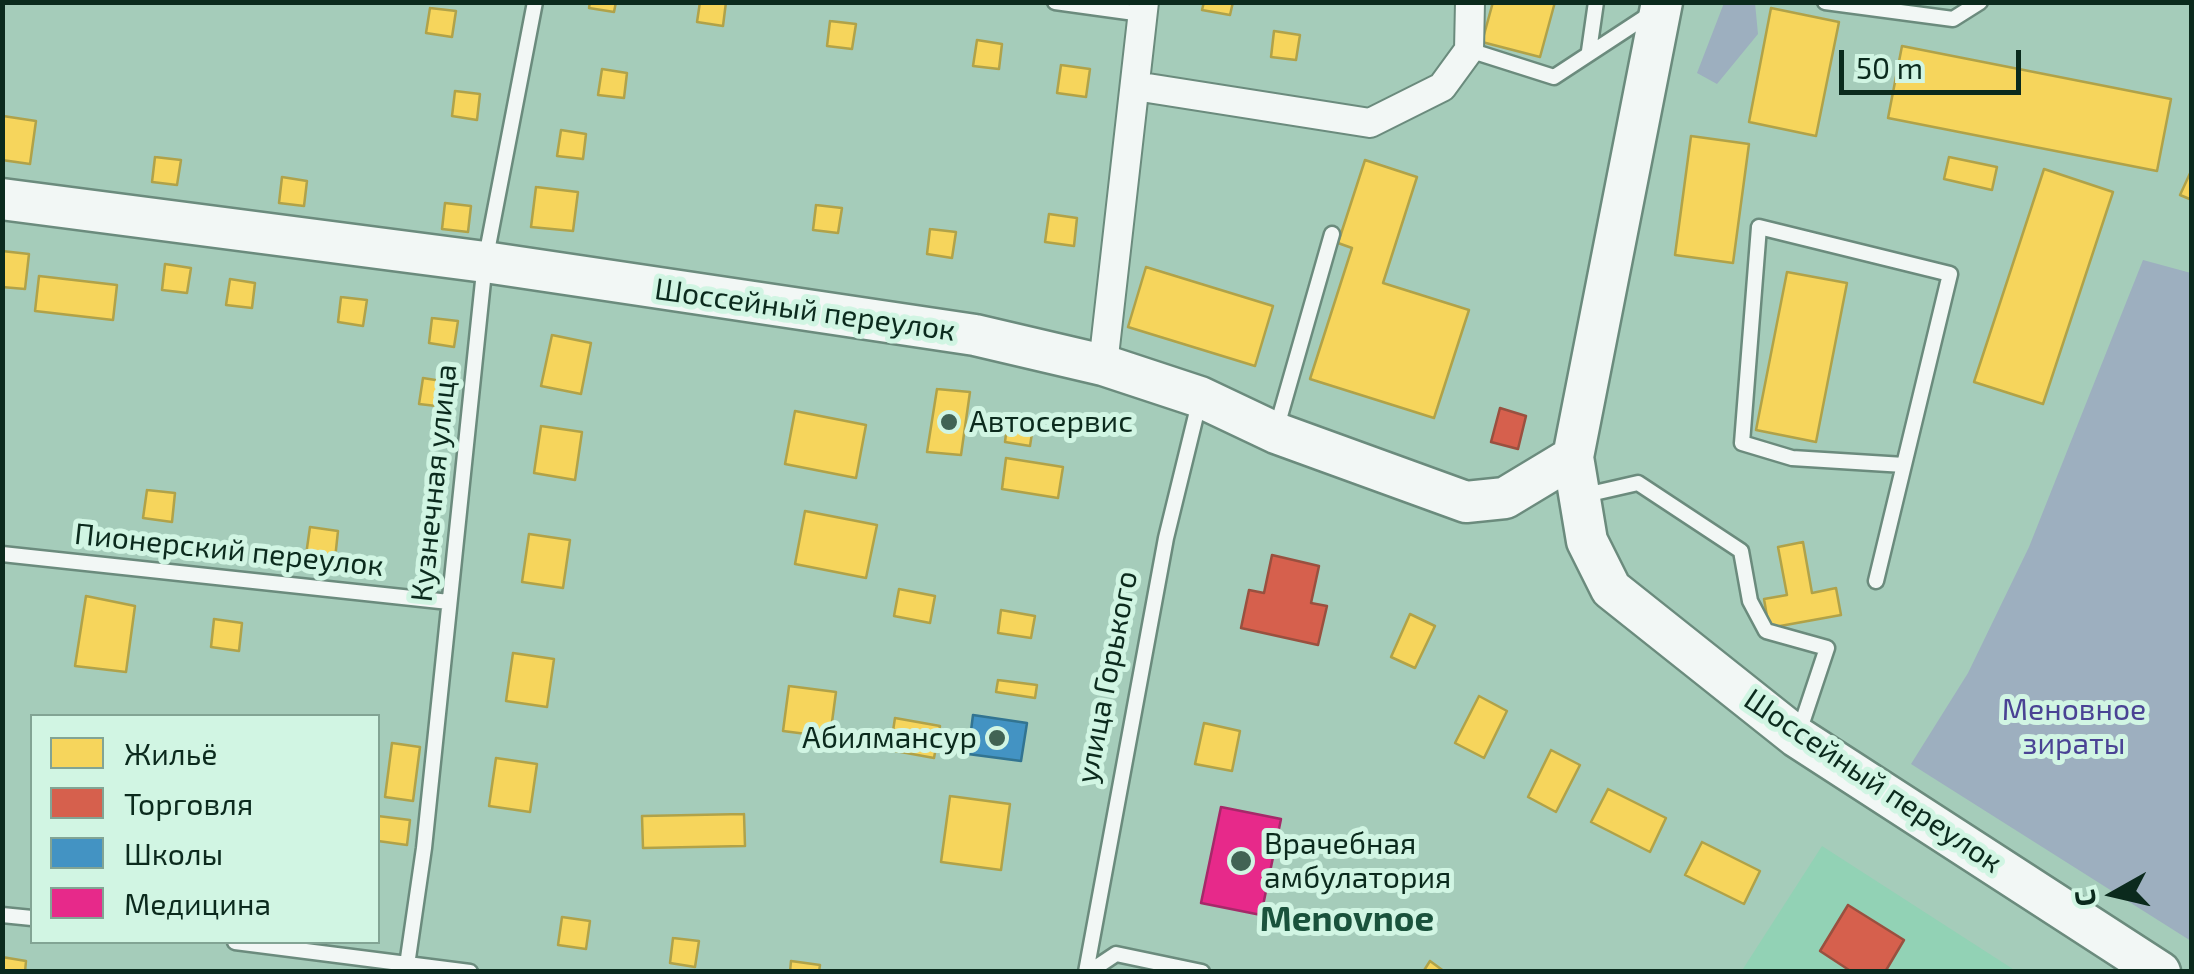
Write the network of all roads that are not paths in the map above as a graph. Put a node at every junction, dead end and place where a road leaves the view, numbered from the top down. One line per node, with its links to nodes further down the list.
1 (535, 2): 14 (lane, Кузнечная улица)
2 (1055, 2): 8 (lane)
3 (1470, 2): 9 (street)
4 (1596, 2): 10 (lane)
5 (1825, 2): 6 (lane)
6 (1980, 2)
7 (1662, 4): 10 (lane); 18 (main road, Шоссейный переулок)
8 (1143, 8): 11 (street)
9 (1469, 50): 10 (lane); 11 (street)
10 (1589, 52)
11 (1135, 86): 15 (street)
12 (2, 199): 14 (main road, Шоссейный переулок)
13 (1332, 234): 17 (lane)
14 (485, 262): 15 (main road, Шоссейный переулок); 23 (lane, Кузнечная улица)
15 (1103, 365): 16 (main road, Шоссейный переулок)
16 (1200, 397): 17 (main road, Шоссейный переулок); 30 (lane, улица Горького)
17 (1276, 432): 18 (main road, Шоссейный переулок)
18 (1574, 457): 20 (main road, Шоссейный переулок)
19 (1904, 465): 19 (lane); 22 (lane)
20 (1578, 496): 24 (main road, Шоссейный переулок); 24 (lane)
21 (2, 554): 23 (lane, Пионерский переулок)
22 (1876, 581)
23 (449, 602): 28 (lane, Кузнечная улица)
24 (1797, 737): 32 (main road, Шоссейный переулок)
25 (2, 915): 26 (lane)
26 (30, 918)
27 (249, 944): 28 (lane)
28 (407, 966): 29 (lane)
29 (470, 972)
30 (1087, 972): 31 (lane)
31 (1202, 972)
32 (2160, 972)

